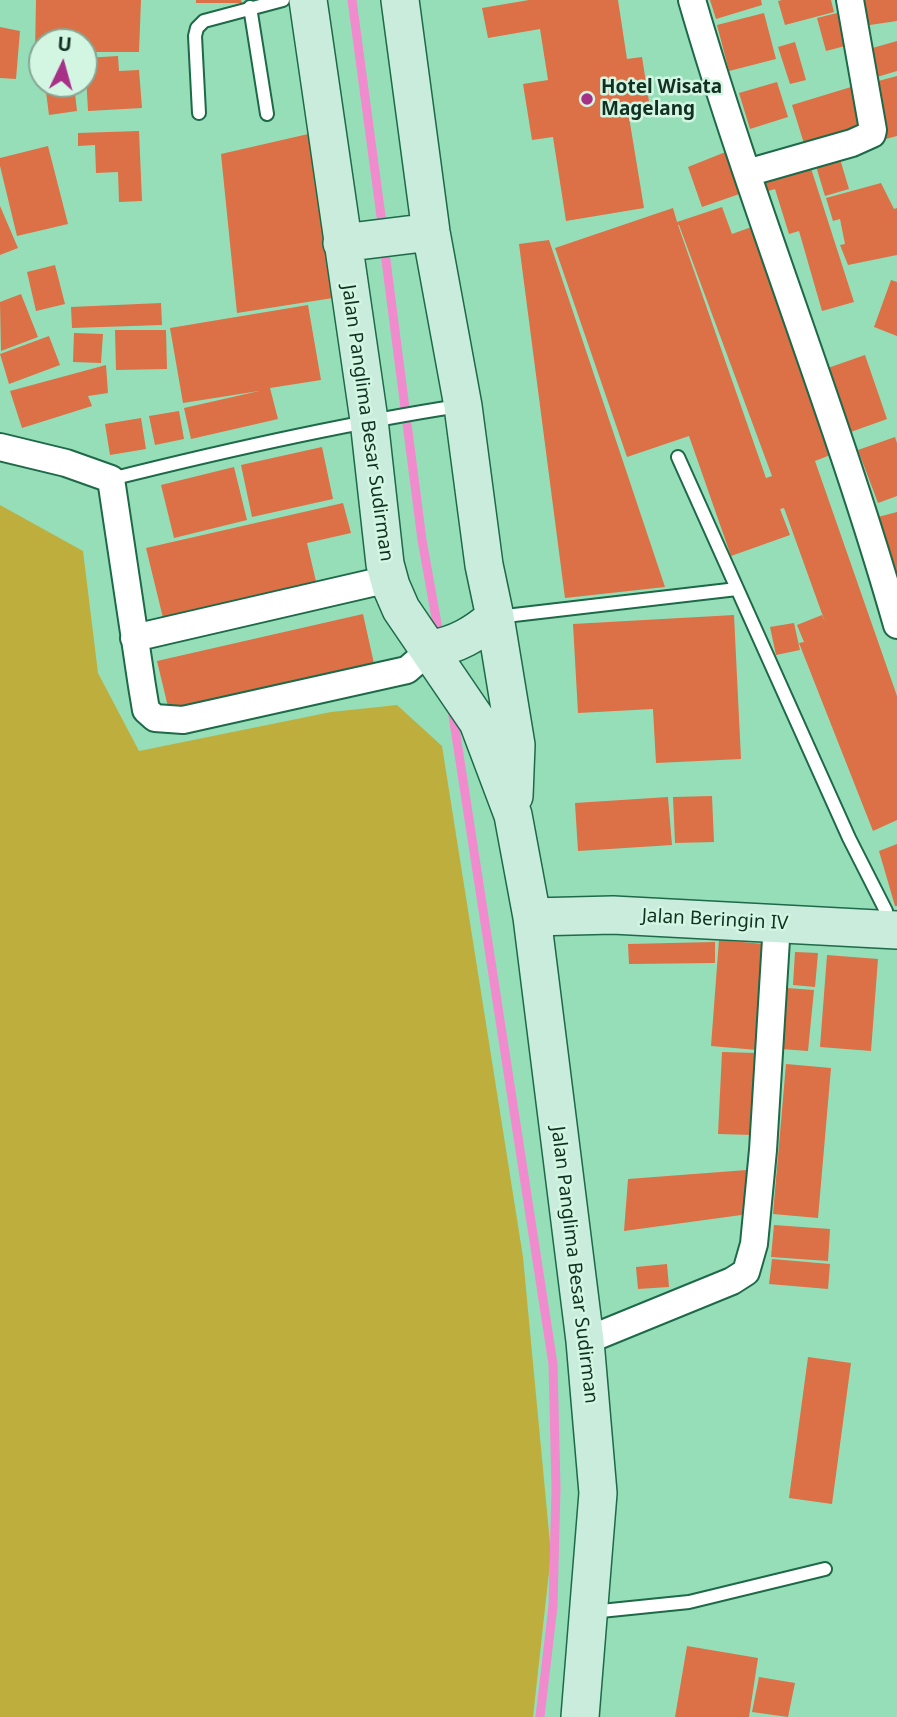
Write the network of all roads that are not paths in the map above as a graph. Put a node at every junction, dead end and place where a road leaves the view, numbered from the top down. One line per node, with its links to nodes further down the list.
1 (284, 0): 6 (lane)
2 (308, 0): 11 (main road, Jalan Panglima Besar Sudirman)
3 (400, 0): 10 (main road, Jalan Panglima Besar Sudirman)
4 (692, 0): 9 (street)
5 (850, 0): 9 (street)
6 (250, 7): 7 (lane); 8 (lane)
7 (199, 113)
8 (267, 114)
9 (747, 173): 20 (street)
10 (431, 232): 11 (main road); 12 (main road, Jalan Panglima Besar Sudirman)
11 (342, 243): 13 (main road, Jalan Panglima Besar Sudirman)
12 (463, 405): 13 (lane); 19 (main road, Jalan Panglima Besar Sudirman)
13 (369, 420): 16 (lane); 17 (main road, Jalan Panglima Besar Sudirman)
14 (0, 447): 16 (street)
15 (678, 457): 18 (lane)
16 (111, 479): 21 (street)
17 (389, 579): 21 (street); 22 (main road, Jalan Panglima Besar Sudirman)
18 (737, 589): 19 (lane); 26 (lane)
19 (495, 617): 22 (main road); 23 (main road, Jalan Panglima Besar Sudirman)
20 (897, 625)
21 (134, 638): 22 (street)
22 (431, 649): 23 (main road, Jalan Panglima Besar Sudirman)
23 (513, 815): 24 (main road, Jalan Panglima Besar Sudirman)
24 (532, 917): 25 (main road, Jalan Beringin IV); 27 (main road, Jalan Panglima Besar Sudirman)
25 (777, 923): 26 (main road, Jalan Beringin IV); 27 (street)
26 (893, 929)
27 (584, 1341): 29 (main road, Jalan Panglima Besar Sudirman)
28 (825, 1569): 29 (lane)
29 (590, 1612): 30 (main road, Jalan Panglima Besar Sudirman)
30 (580, 1717)

